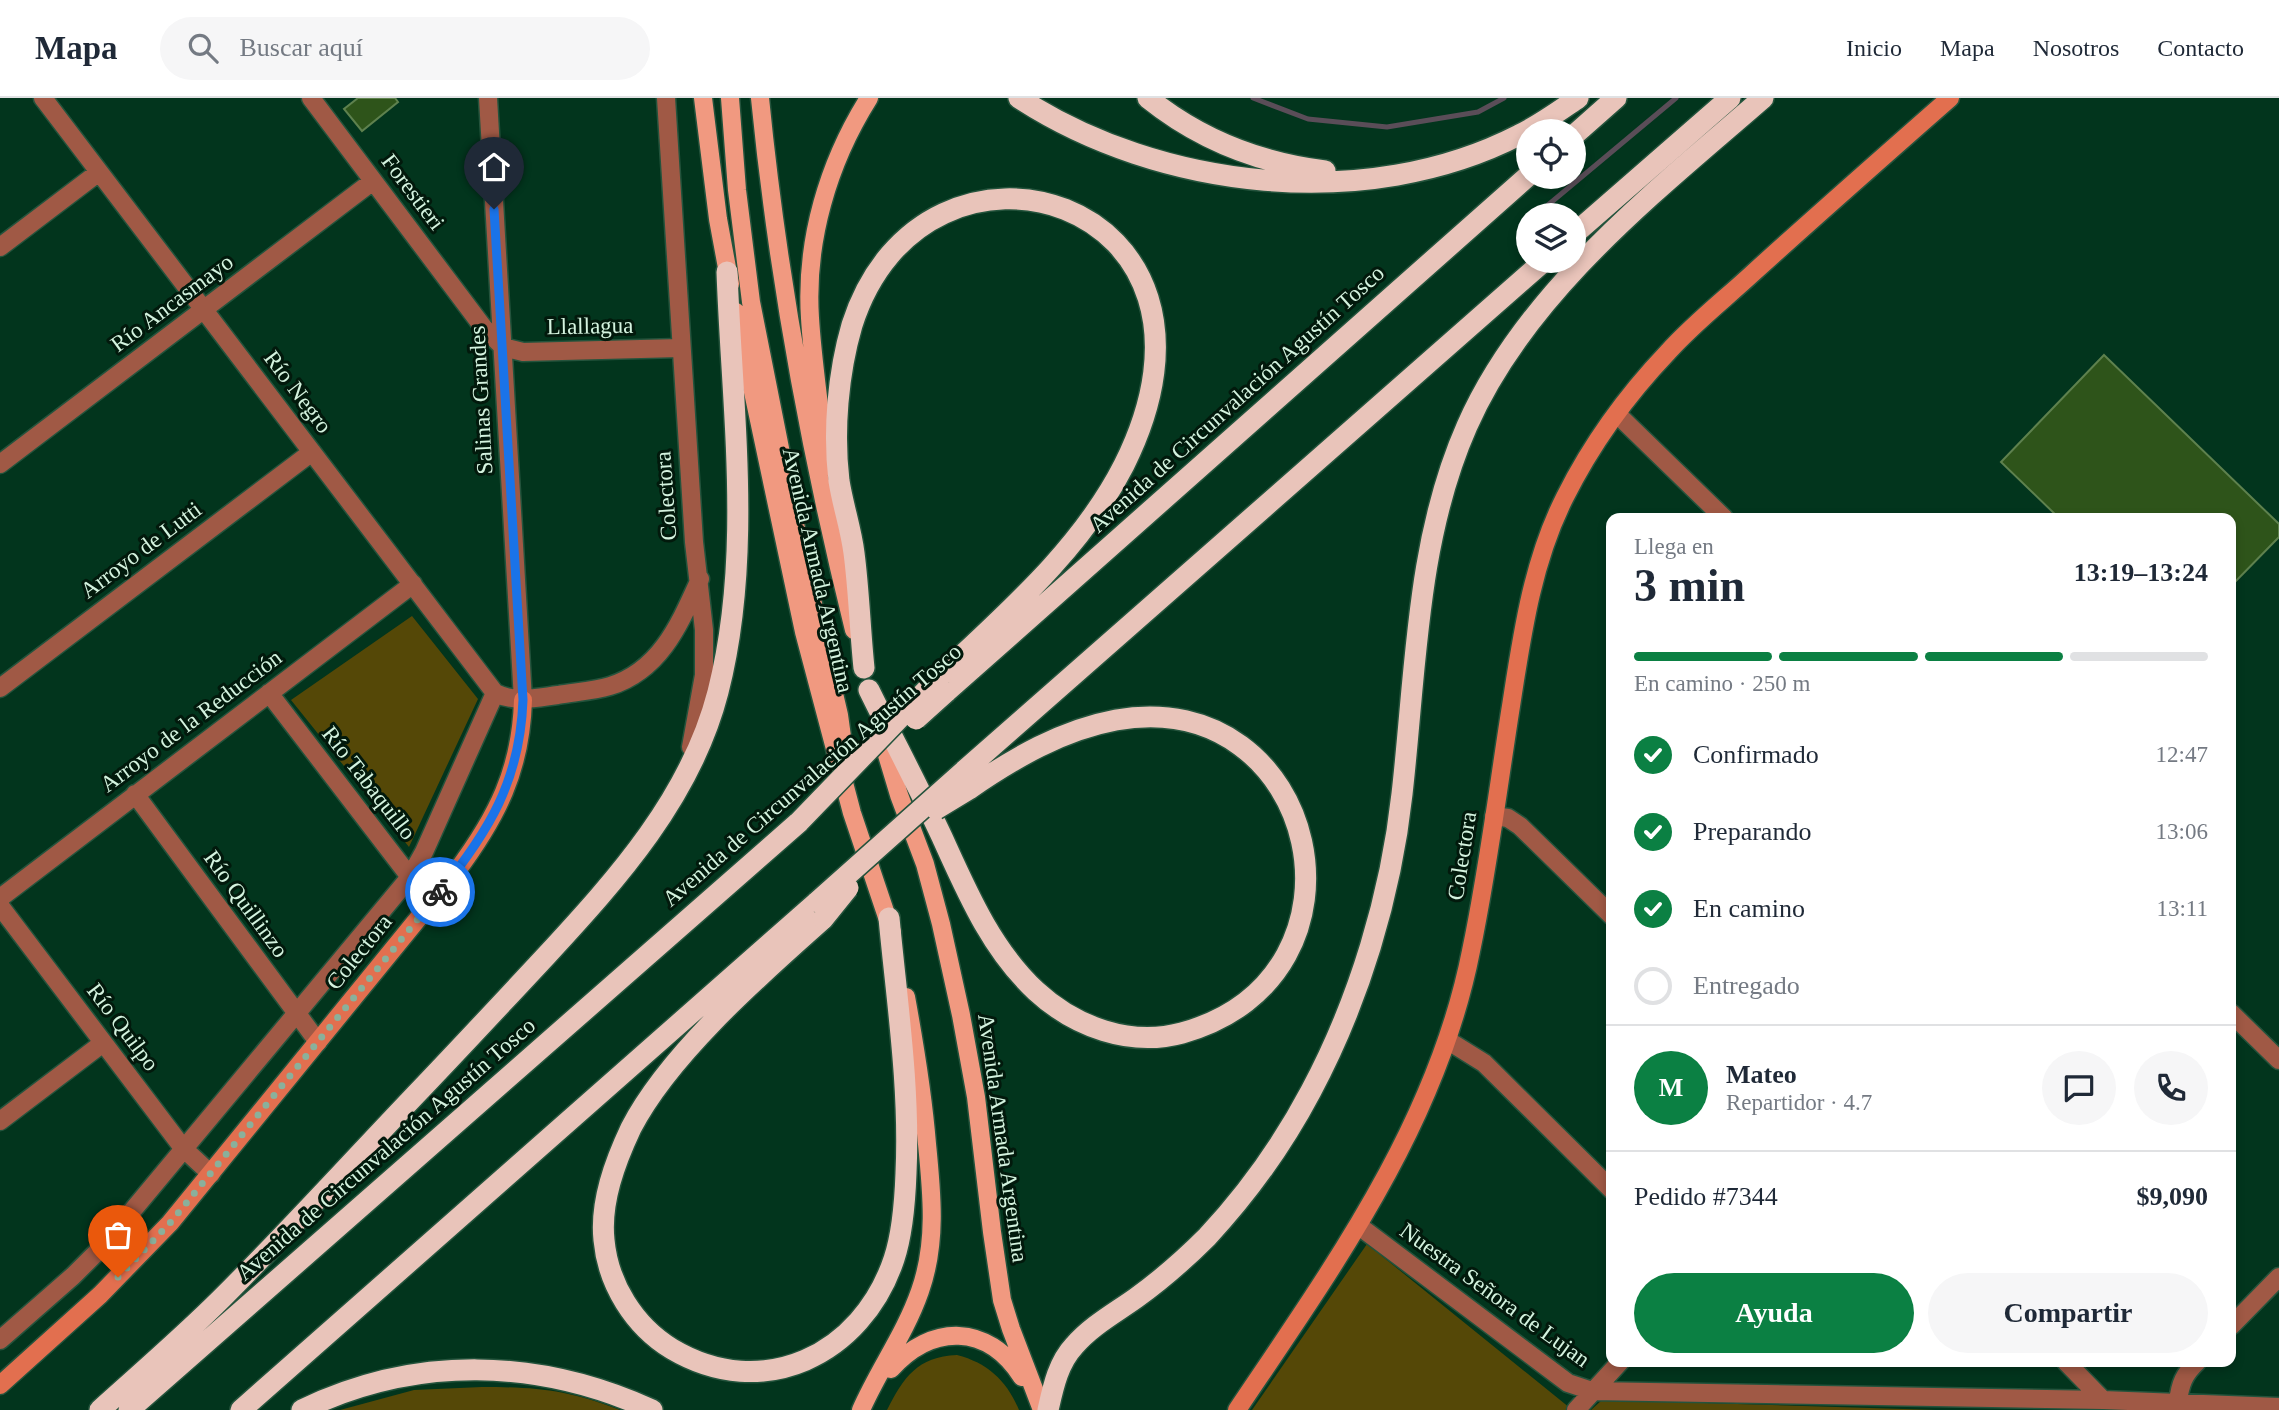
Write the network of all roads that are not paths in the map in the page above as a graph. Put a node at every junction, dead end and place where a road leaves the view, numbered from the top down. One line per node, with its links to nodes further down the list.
1 (43, 98): 17 (street, Río Negro)
2 (311, 98): 19 (street, Forestieri)
3 (488, 98): 26 (street, Salinas Grandes)
4 (666, 98): 27 (street, Colectora)
5 (703, 98): 23 (main road, Avenida Armada Argentina)
6 (730, 98): 45 (main road)
7 (760, 98): 32 (main road, Avenida Armada Argentina)
8 (869, 98): 32 (main road)
9 (1019, 98): 18 (highway)
10 (1148, 98): 18 (highway)
11 (1578, 98): 18 (highway)
12 (1616, 98): 16 (highway)
13 (1730, 98): 21 (highway)
14 (1763, 98): 76 (highway)
15 (1950, 98): 28 (street, Colectora)
16 (1586, 125)
17 (99, 172): 22 (street); 25 (street, Río Negro)
18 (1390, 175)
19 (373, 181): 25 (street, Río Ancasmayo); 26 (street, Forestieri)
20 (1516, 186): 36 (highway, Avenida de Circunvalación Agustín Tosco)
21 (1586, 224)
22 (0, 247)
23 (727, 272): 43 (highway); 45 (main road, Avenida Armada Argentina)
24 (1531, 273): 42 (highway)
25 (204, 309): 29 (street, Río Negro); 30 (street, Río Ancasmayo)
26 (503, 347): 27 (street, Llallagua); 41 (street, Salinas Grandes)
27 (680, 348): 33 (street, Colectora)
28 (1618, 414): 31 (street); 46 (street, Colectora)
29 (312, 452): 34 (street, Río Negro); 37 (street, Arroyo de Lutti)
30 (0, 464)
31 (1719, 513)
32 (827, 517): 35 (main road, Avenida Armada Argentina)
33 (699, 579): 41 (street); 43 (street, Colectora)
34 (413, 584): 39 (street, Arroyo de la Reducción); 40 (street, Río Negro)
35 (864, 668): 36 (highway); 38 (main road, Avenida Armada Argentina)
36 (943, 683): 79 (highway, Avenida de Circunvalación Agustín Tosco, bridge)
37 (0, 688)
38 (869, 691): 42 (highway); 76 (main road, Avenida Armada Argentina)
39 (269, 692): 44 (street, Arroyo de la Reducción); 47 (street, Río Tabaquillo)
40 (495, 693): 41 (street); 47 (street)
41 (523, 700): 49 (street, Colectora)
42 (967, 780): 52 (highway, bridge)
43 (681, 784): 78 (highway)
44 (135, 794): 48 (street, Arroyo de la Reducción); 54 (street, Río Quillinzo)
45 (852, 814): 53 (main road, Avenida Armada Argentina)
46 (1494, 816): 51 (street); 56 (street, Colectora)
47 (410, 877): 49 (street, Río Tabaquillo); 54 (street)
48 (0, 898)
49 (430, 903): 57 (street, Colectora)
50 (0, 906): 58 (street, Río Quilpo)
51 (1606, 910)
52 (820, 911): 53 (highway); 80 (highway)
53 (889, 918): 77 (main road, Avenida Armada Argentina)
54 (296, 1014): 57 (street, Río Quillinzo); 61 (street)
55 (2236, 1018): 59 (street)
56 (1447, 1040): 63 (street); 64 (street, Colectora)
57 (318, 1042): 62 (street, Colectora)
58 (103, 1043): 60 (street); 61 (street, Río Quilpo)
59 (2279, 1060)
60 (0, 1121)
61 (183, 1148): 62 (street, Río Quilpo); 67 (street)
62 (211, 1174): 71 (street, Colectora)
63 (1606, 1185)
64 (1359, 1226): 72 (street, Nuestra Señora de Lujan); 83 (street, Colectora)
65 (2279, 1277): 66 (street)
66 (2236, 1321)
67 (0, 1339)
68 (1615, 1367): 72 (street)
69 (2071, 1367): 73 (street)
70 (2192, 1367): 74 (street)
71 (0, 1385)
72 (1592, 1391): 73 (street, Nuestra Señora de Lujan); 84 (street)
73 (2103, 1400): 74 (street, Nuestra Señora de Lujan)
74 (2178, 1402): 75 (street, Nuestra Señora de Lujan)
75 (2279, 1407)
76 (1043, 1408): 77 (main road, Avenida Armada Argentina)
77 (861, 1409)
78 (100, 1410)
79 (129, 1410)
80 (241, 1410)
81 (302, 1410): 82 (highway)
82 (652, 1410)
83 (1237, 1410)
84 (1576, 1410)

